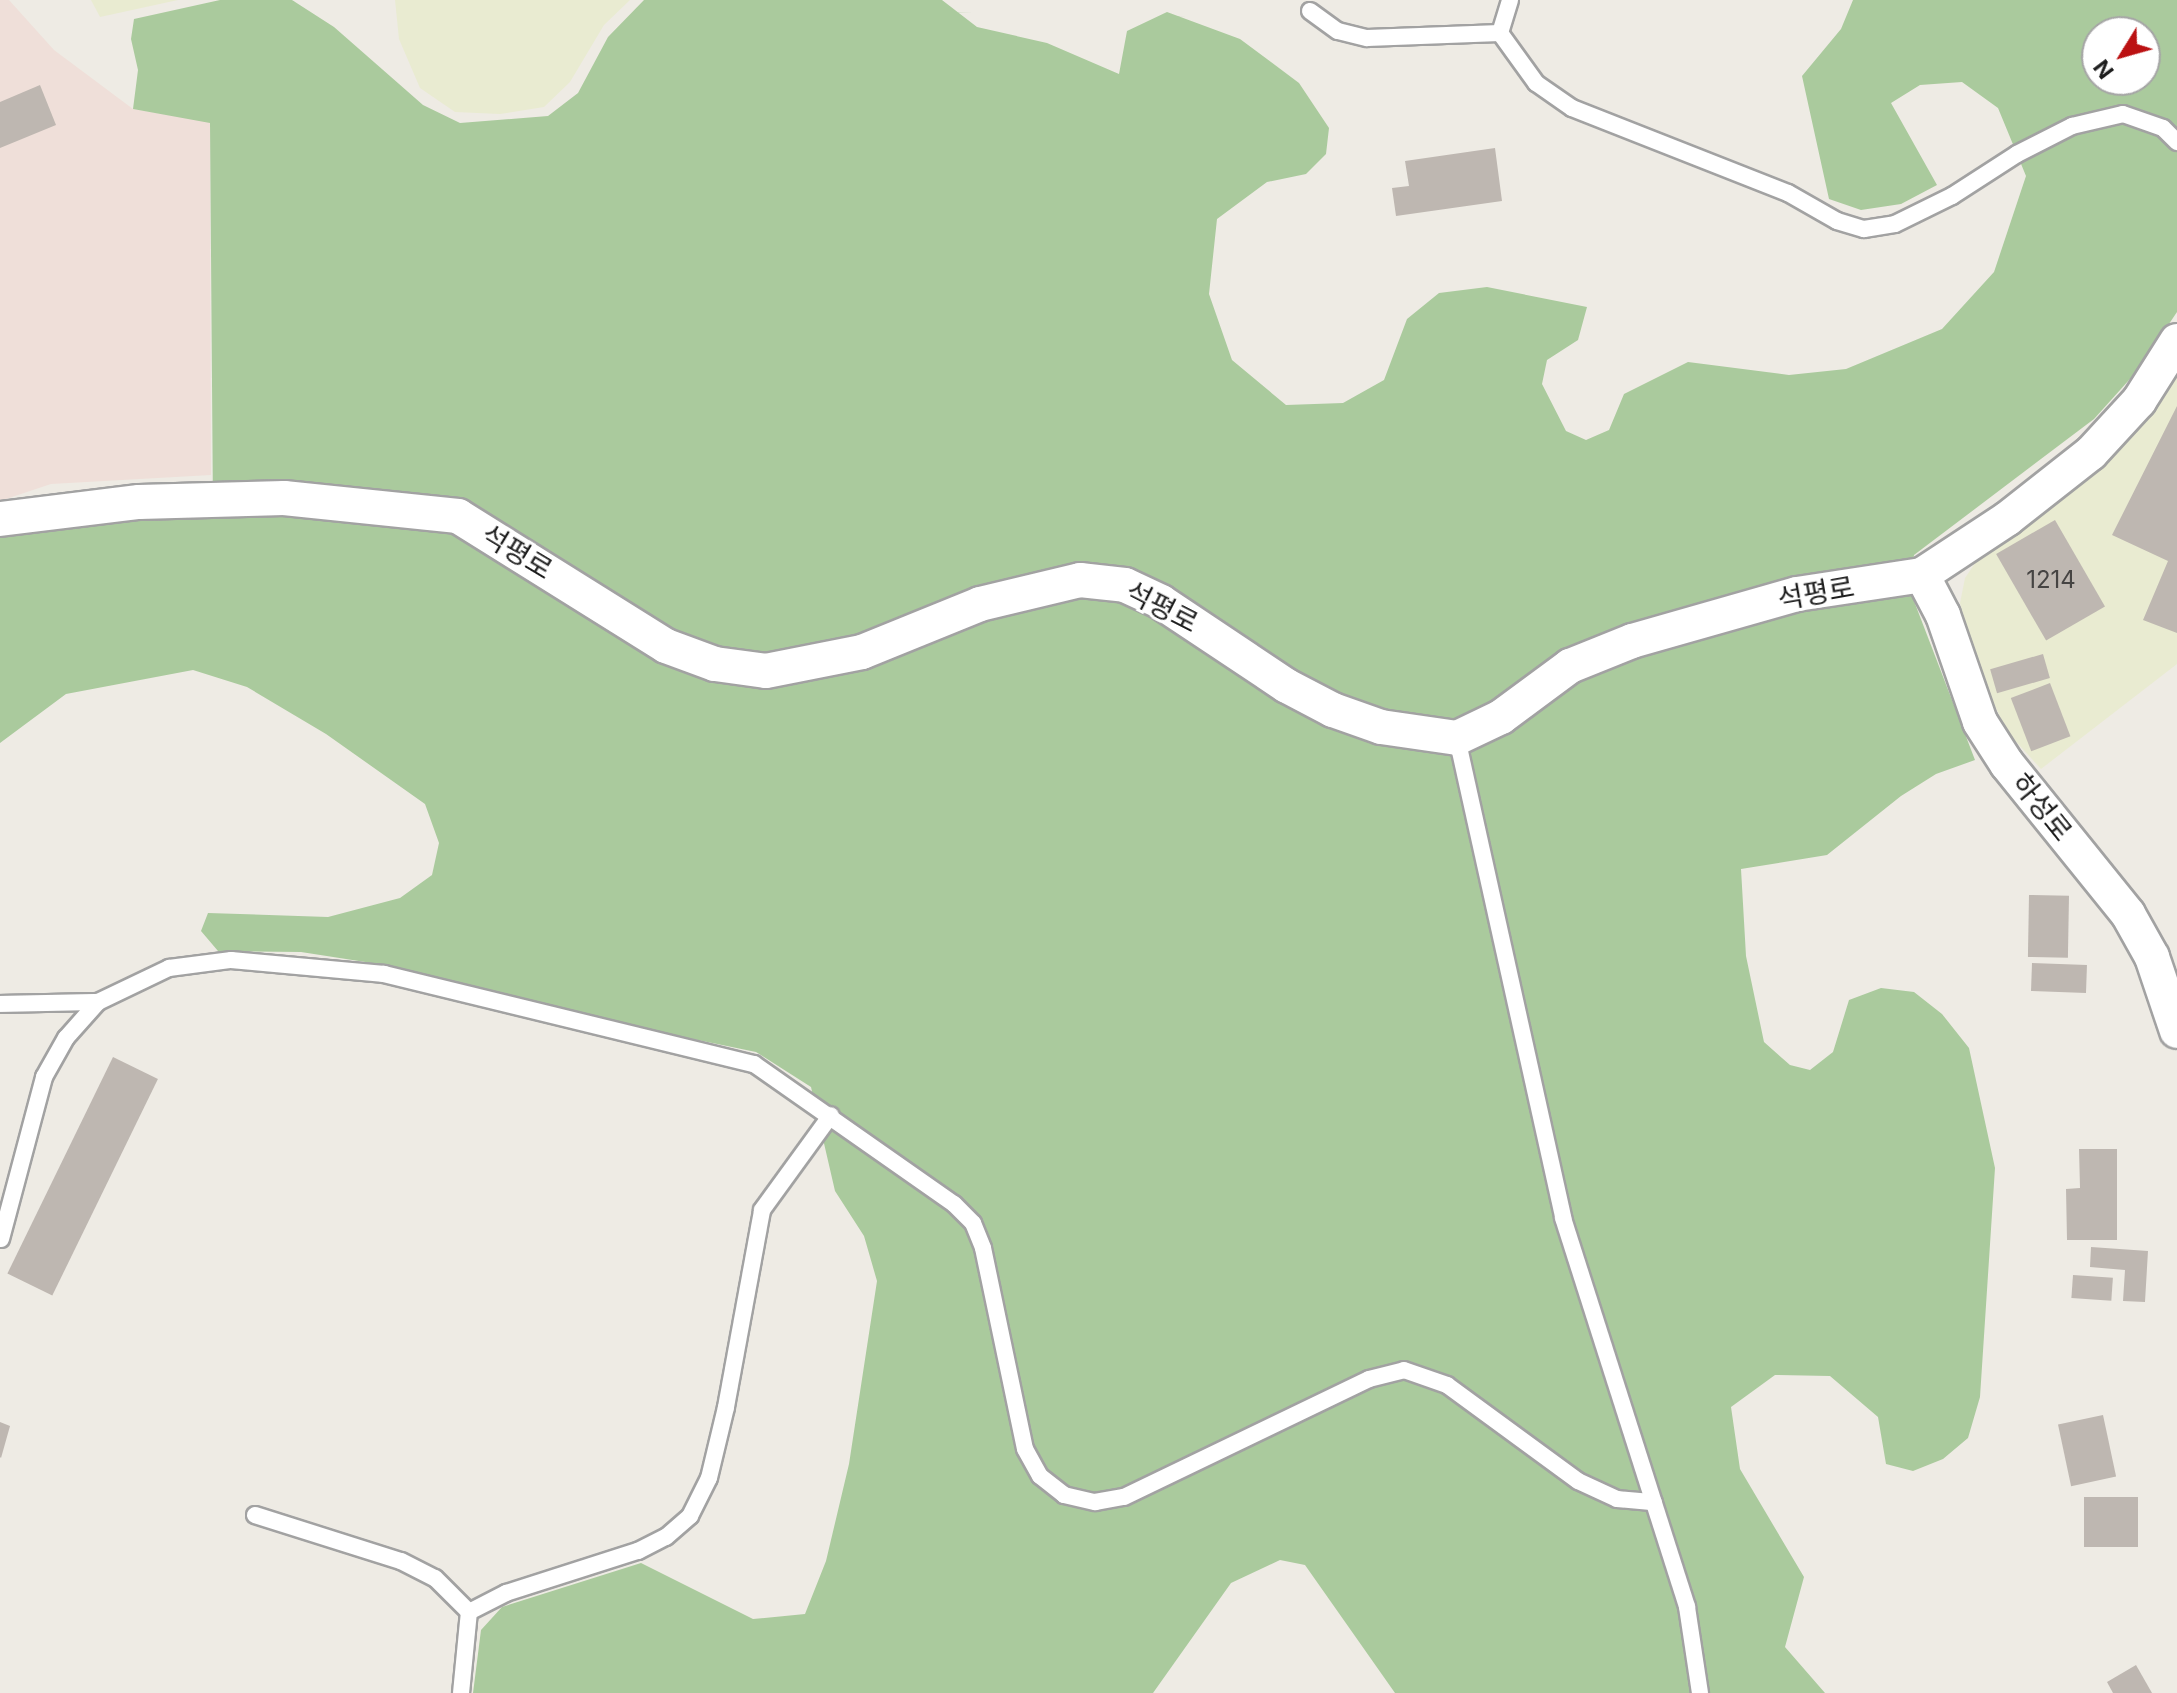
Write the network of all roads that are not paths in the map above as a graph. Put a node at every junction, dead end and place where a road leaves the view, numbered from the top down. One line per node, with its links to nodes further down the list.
1 (1510, 0): 3 (lane)
2 (1310, 11): 3 (lane)
3 (1500, 33): 4 (lane)
4 (2177, 142)
5 (2177, 341): 7 (street, 석평로)
6 (0, 519): 8 (street, 석평로)
7 (1922, 575): 8 (street, 석평로); 11 (street, 하성로)
8 (1457, 738): 14 (lane)
9 (98, 1002): 10 (lane); 12 (lane); 13 (lane)
10 (0, 1004)
11 (2177, 1031)
12 (831, 1115): 14 (lane); 16 (lane)
13 (1, 1239)
14 (1654, 1502): 18 (lane)
15 (255, 1515): 16 (lane)
16 (469, 1612): 17 (lane)
17 (461, 1693)
18 (1700, 1693)

